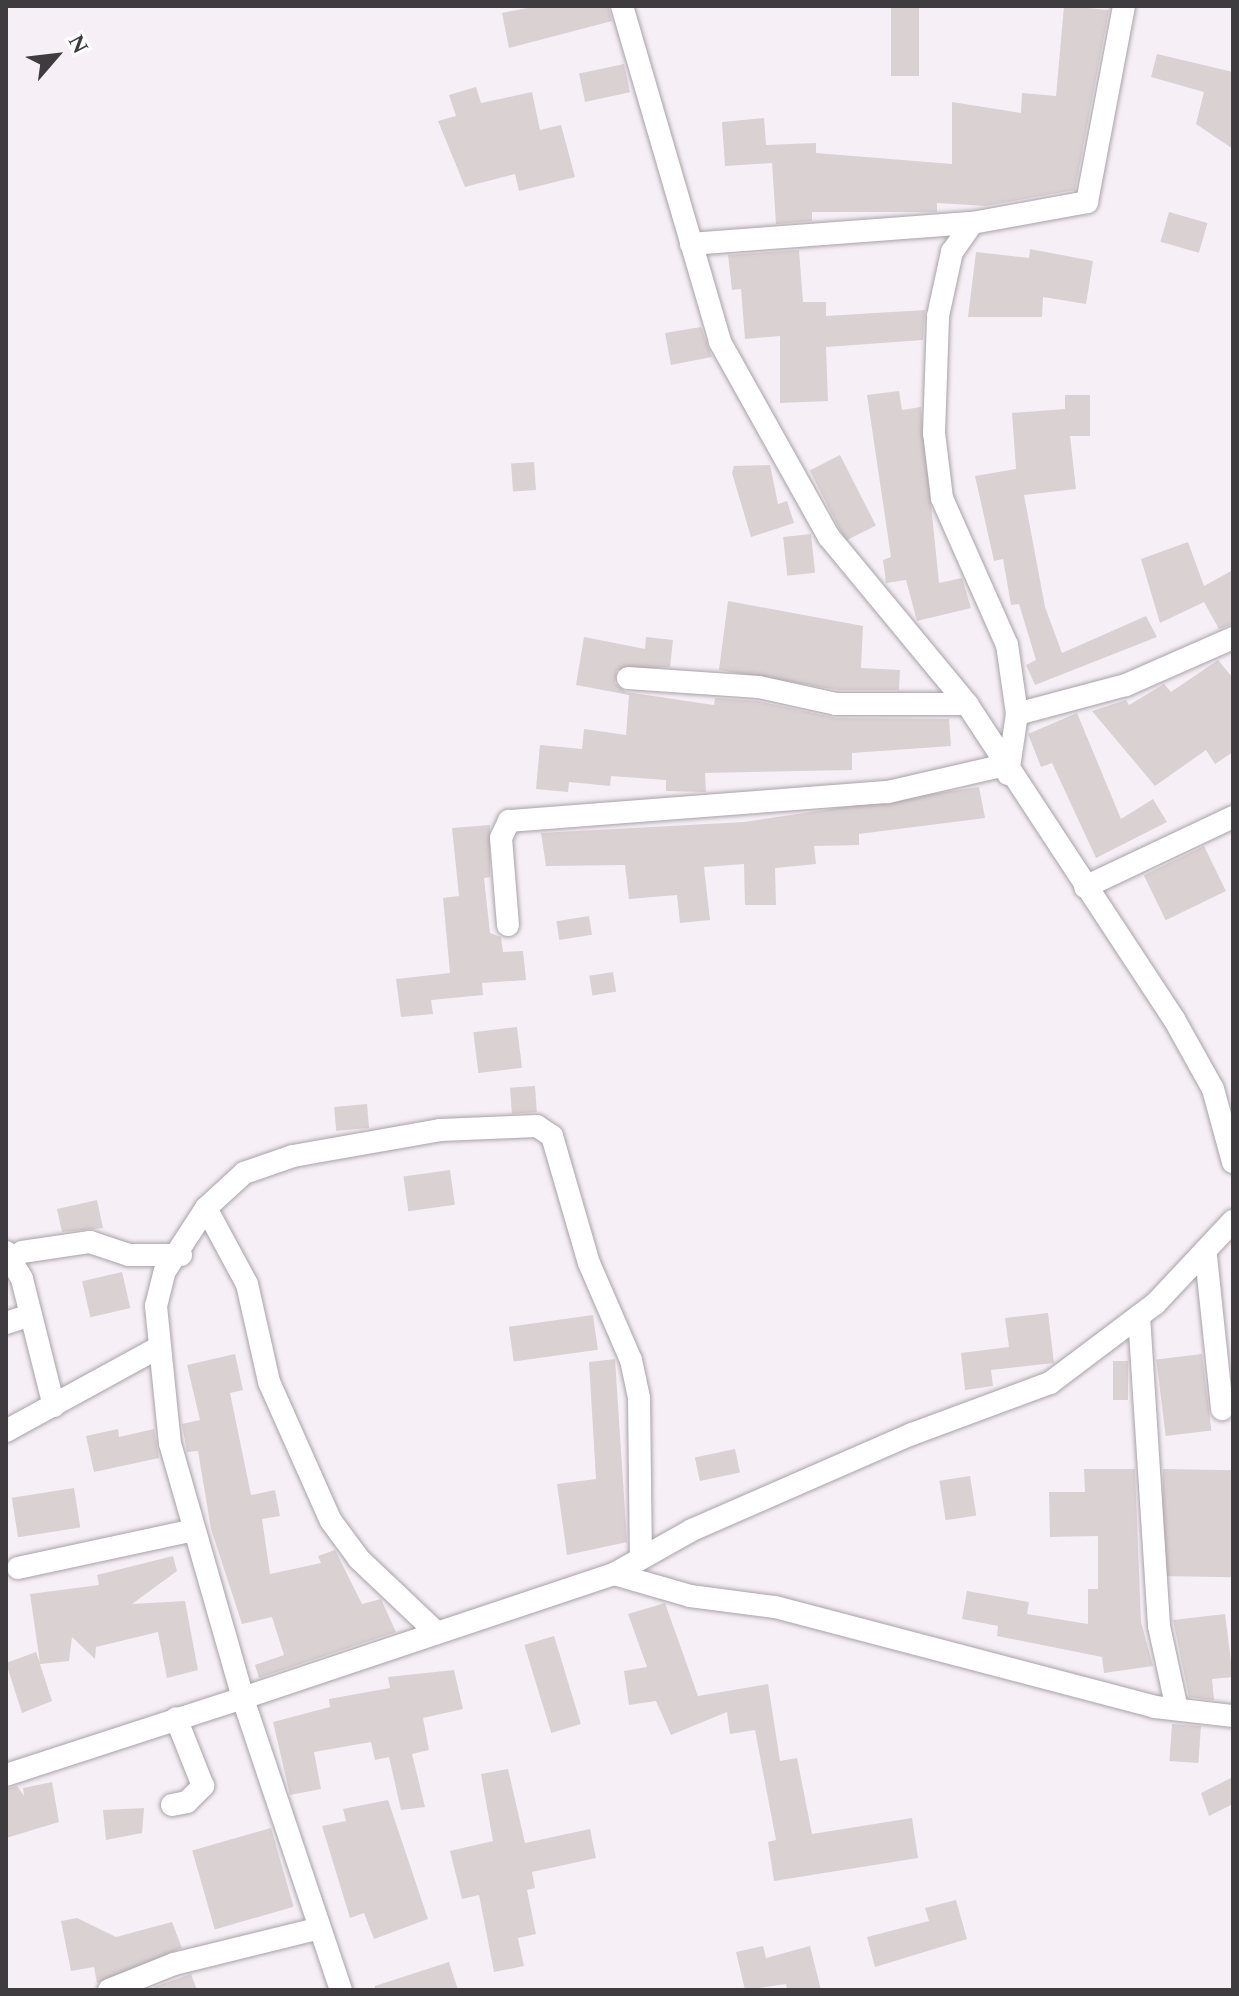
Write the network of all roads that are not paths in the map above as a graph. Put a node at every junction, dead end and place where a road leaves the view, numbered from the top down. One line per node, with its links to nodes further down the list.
1 (622, 6): 4 (street)
2 (1124, 6): 3 (street)
3 (972, 223): 4 (street); 8 (street)
4 (691, 244): 7 (street)
5 (1233, 638): 8 (street)
6 (628, 678): 7 (street)
7 (967, 704): 9 (street)
8 (1017, 714): 9 (street)
9 (1005, 770): 11 (street); 12 (street)
10 (1233, 817): 11 (street)
11 (1085, 887): 13 (street)
12 (508, 925)
13 (1233, 1162)
14 (206, 1208): 17 (street); 27 (street); 30 (street)
15 (1233, 1221): 18 (street)
16 (14, 1252): 17 (street); 19 (street)
17 (181, 1255): 22 (street)
18 (1206, 1256): 20 (street); 24 (street)
19 (31, 1315): 21 (street); 23 (street)
20 (1139, 1316): 27 (street); 32 (street)
21 (6, 1323)
22 (156, 1349): 23 (street); 26 (street)
23 (54, 1406): 25 (street)
24 (1222, 1409)
25 (6, 1431)
26 (194, 1530): 28 (street); 31 (street)
27 (641, 1558): 29 (street)
28 (18, 1568)
29 (614, 1574): 30 (street); 32 (street)
30 (436, 1632): 31 (street)
31 (243, 1698): 34 (street); 37 (street)
32 (1177, 1709): 33 (street)
33 (1233, 1716)
34 (176, 1718): 35 (street); 36 (street)
35 (6, 1775)
36 (172, 1805)
37 (316, 1929): 38 (street); 39 (street)
38 (109, 1990)
39 (341, 1990)

